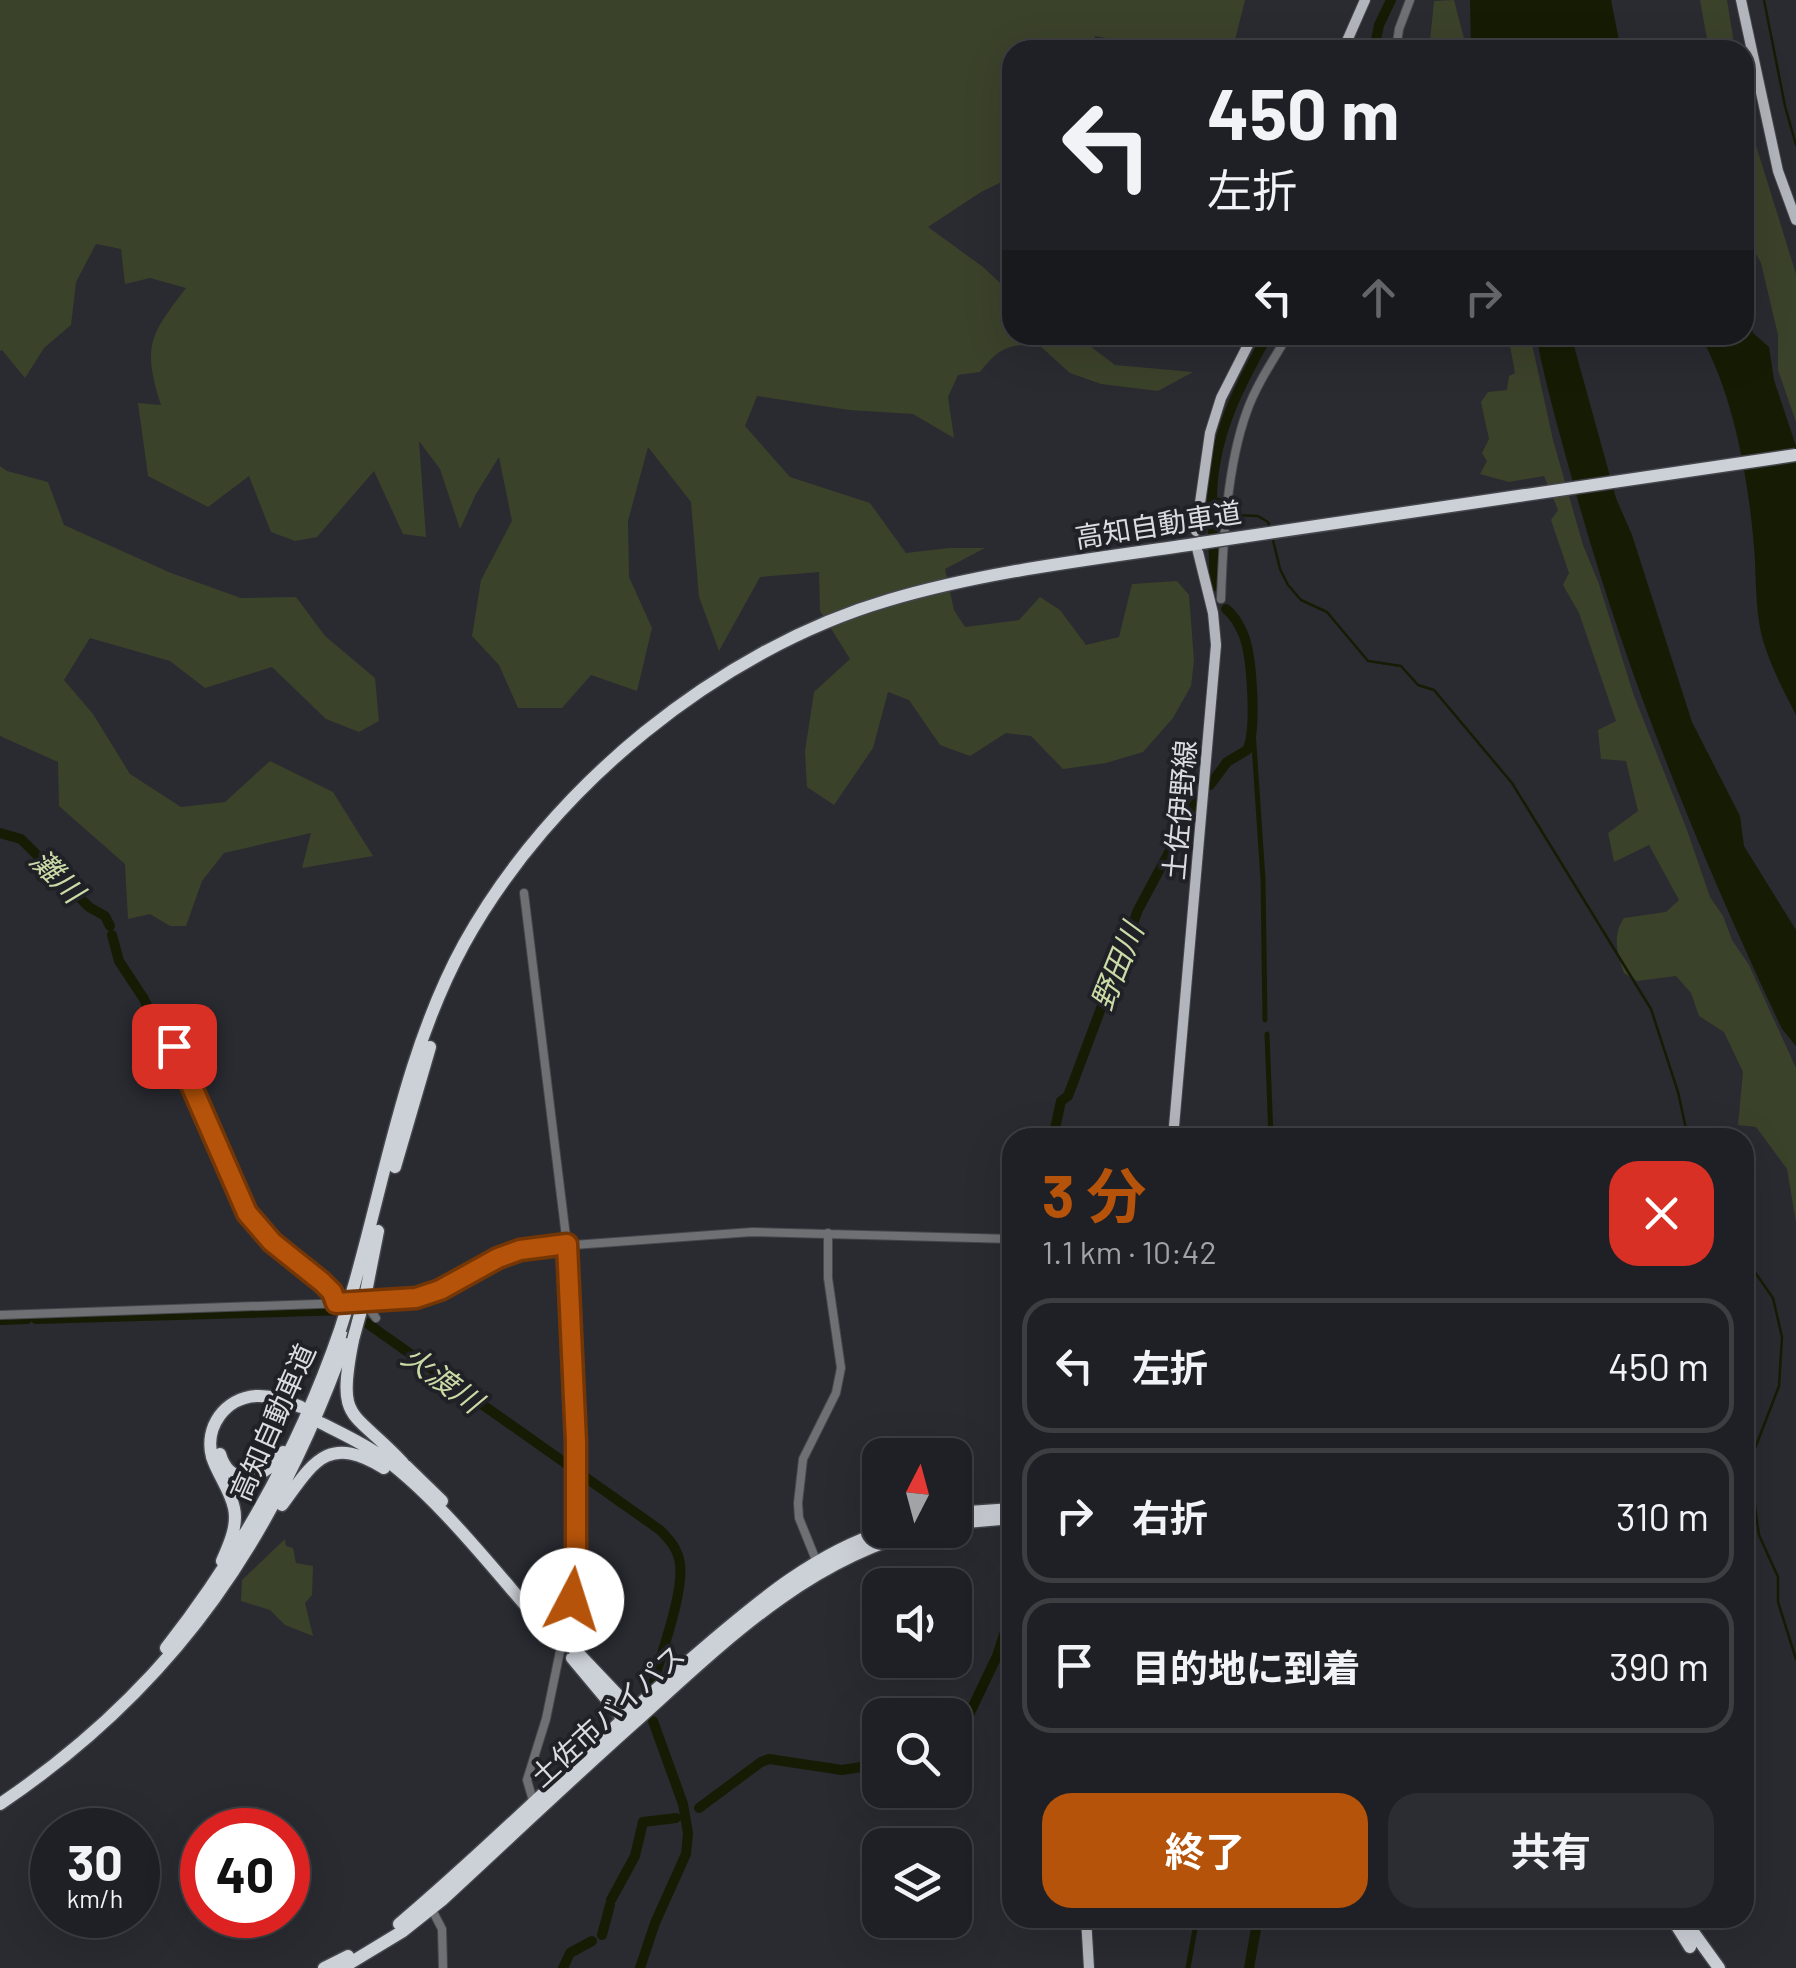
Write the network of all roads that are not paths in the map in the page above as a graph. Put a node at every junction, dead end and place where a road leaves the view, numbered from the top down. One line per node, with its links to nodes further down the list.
1 (1365, 0): 4 (main road)
2 (1410, 0): 5 (street)
3 (1741, 0): 6 (main road)
4 (1347, 40)
5 (1399, 40)
6 (1750, 40)
7 (1754, 60): 8 (main road)
8 (1796, 220)
9 (1247, 345): 12 (main road, 土佐伊野線)
10 (1282, 345): 13 (street)
11 (1796, 455): 12 (highway, 高知自動車道, bridge)
12 (1198, 541): 14 (highway, 高知自動車道); 17 (main road, 土佐伊野線)
13 (1221, 599)
14 (583, 788): 21 (highway, 高知自動車道); 21 (highway, 高知自動車道)
15 (524, 894): 20 (street)
16 (174, 1046): 22 (street)
17 (1175, 1128)
18 (828, 1234): 19 (street); 20 (street); 36 (street)
19 (1002, 1239)
20 (567, 1244): 21 (street); 42 (street)
21 (361, 1294): 22 (street); 24 (street); 25 (highway, 高知自動車道, bridge)
22 (336, 1303): 23 (street)
23 (0, 1315)
24 (376, 1318)
25 (347, 1335): 26 (highway, 高知自動車道); 27 (highway); 33 (highway, 高知自動車道)
26 (304, 1408): 26 (highway); 38 (highway, 高知自動車道); 38 (highway)
27 (406, 1466): 28 (highway); 37 (highway)
28 (412, 1484): 33 (highway); 37 (highway)
29 (1002, 1510): 30 (highway)
30 (972, 1513)
31 (1002, 1519): 32 (highway)
32 (972, 1522)
33 (260, 1532): 41 (highway, 高知自動車道)
34 (862, 1544): 36 (highway, 土佐市バイパス)
35 (866, 1548): 36 (highway, 土佐市バイパス)
36 (819, 1566): 39 (highway, 土佐市バイパス)
37 (552, 1631): 39 (highway, bridge)
38 (152, 1667): 40 (highway, 高知自動車道)
39 (636, 1713): 42 (highway, 土佐市バイパス)
40 (0, 1795)
41 (0, 1804)
42 (536, 1808): 43 (highway, 土佐市バイパス)
43 (429, 1904): 47 (highway, 土佐市バイパス); 48 (street)
44 (1087, 1928): 49 (main road)
45 (1679, 1928): 50 (highway)
46 (1690, 1928): 51 (highway)
47 (337, 1967)
48 (444, 1968)
49 (1089, 1968)
50 (1708, 1968)
51 (1719, 1968)

